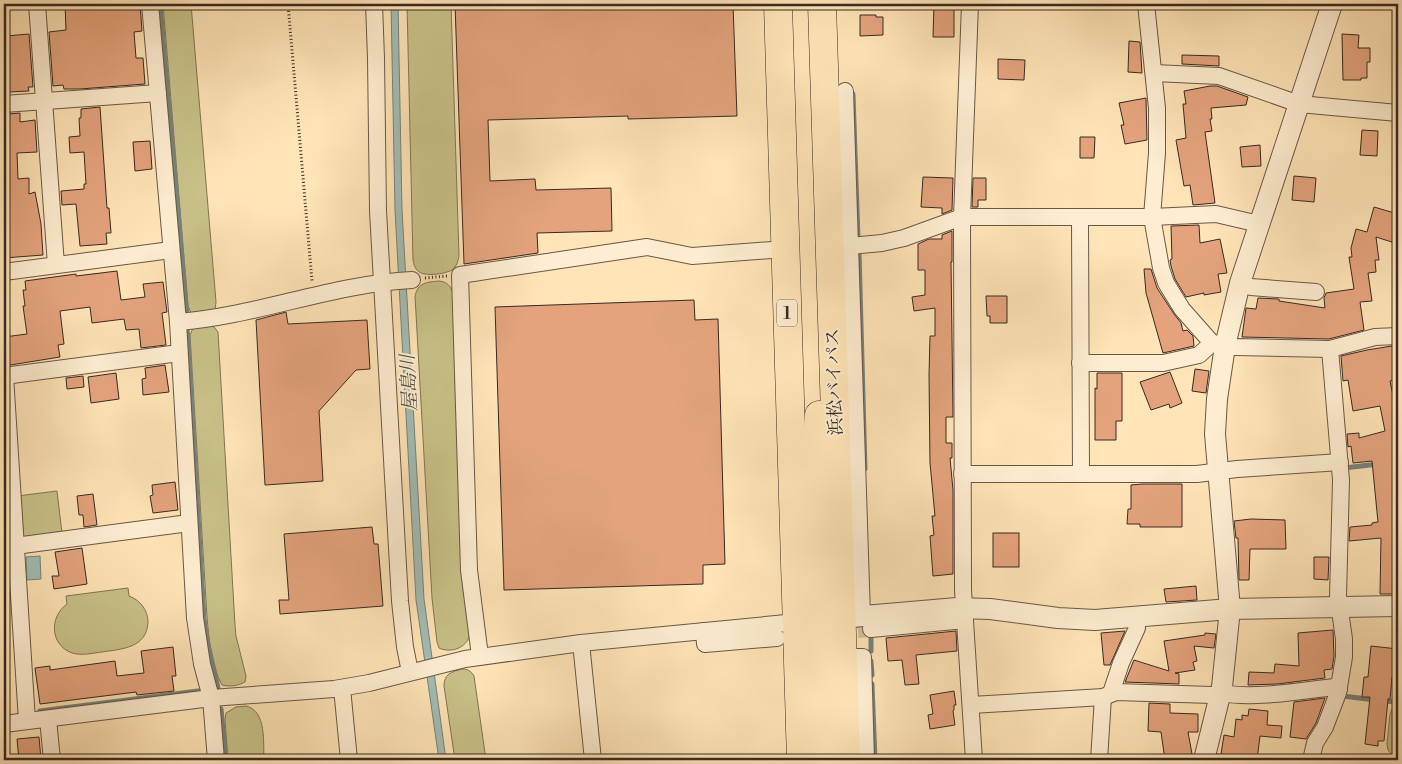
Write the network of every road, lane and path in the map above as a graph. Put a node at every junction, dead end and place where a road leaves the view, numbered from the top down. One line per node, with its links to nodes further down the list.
1 (37, 4): 13 (street)
2 (150, 4): 12 (street)
3 (288, 4): 31 (path)
4 (374, 4): 28 (street)
5 (778, 4): 22 (highway, 浜松バイパス / 1)
6 (822, 4): 21 (highway, 浜松バイパス / 1)
7 (970, 4): 17 (street)
8 (1146, 4): 10 (street)
9 (1332, 4): 15 (street)
10 (1154, 73): 15 (street); 19 (street)
11 (845, 91): 21 (street)
12 (158, 93): 13 (street); 23 (street)
13 (44, 101): 14 (street); 24 (street)
14 (4, 104)
15 (1299, 104): 16 (street); 20 (street)
16 (1398, 113)
17 (962, 217): 18 (street); 21 (street); 41 (street)
18 (1080, 217): 19 (street); 37 (street)
19 (1152, 217): 20 (street); 34 (street)
20 (1259, 224): 29 (street)
21 (840, 247): 50 (street); 50 (highway, 浜松バイパス / 1)
22 (785, 249): 26 (street); 50 (highway, 浜松バイパス / 1)
23 (172, 250): 24 (street); 32 (street)
24 (56, 265): 25 (street)
25 (4, 272)
26 (460, 275): 27 (path); 53 (street)
27 (412, 280): 28 (street)
28 (387, 281): 31 (street); 55 (street)
29 (1240, 284): 30 (street); 34 (street)
30 (1316, 292)
31 (313, 296): 32 (street)
32 (178, 322): 36 (street)
33 (1398, 336): 35 (street)
34 (1219, 345): 35 (street); 37 (street); 40 (street)
35 (1330, 349): 39 (street)
36 (180, 353): 38 (street); 43 (street)
37 (1080, 363): 42 (street)
38 (4, 376): 44 (street)
39 (1340, 462): 40 (street); 46 (street)
40 (1217, 472): 42 (street); 47 (street)
41 (962, 474): 42 (street); 48 (street)
42 (1081, 474)
43 (189, 523): 44 (street); 60 (street)
44 (14, 546): 63 (street)
45 (1398, 606): 46 (street)
46 (1340, 607): 47 (street); 57 (street)
47 (1230, 610): 49 (street); 59 (street)
48 (965, 614): 49 (street); 50 (street); 61 (street)
49 (1136, 617): 58 (street)
50 (827, 623): 51 (street); 51 (street); 54 (highway, 浜松バイパス / 1); 70 (highway, 浜松バイパス / 1); 71 (highway)
51 (704, 631): 52 (street)
52 (581, 643): 53 (street); 69 (street)
53 (480, 656): 55 (street)
54 (842, 657): 72 (highway, 浜松バイパス / 1); 73 (street)
55 (414, 671): 56 (street)
56 (342, 688): 60 (street); 68 (street)
57 (1339, 688): 59 (street); 76 (street)
58 (1107, 695): 59 (street); 61 (street); 75 (street)
59 (1221, 695): 65 (street)
60 (211, 698): 62 (street); 67 (street)
61 (971, 705): 74 (street)
62 (48, 719): 63 (street); 66 (street)
63 (27, 721): 64 (street)
64 (4, 724)
65 (1210, 759)
66 (52, 760)
67 (216, 760)
68 (348, 760)
69 (593, 760)
70 (802, 760)
71 (826, 760)
72 (846, 760)
73 (866, 760)
74 (974, 760)
75 (1099, 760)
76 (1311, 760)

